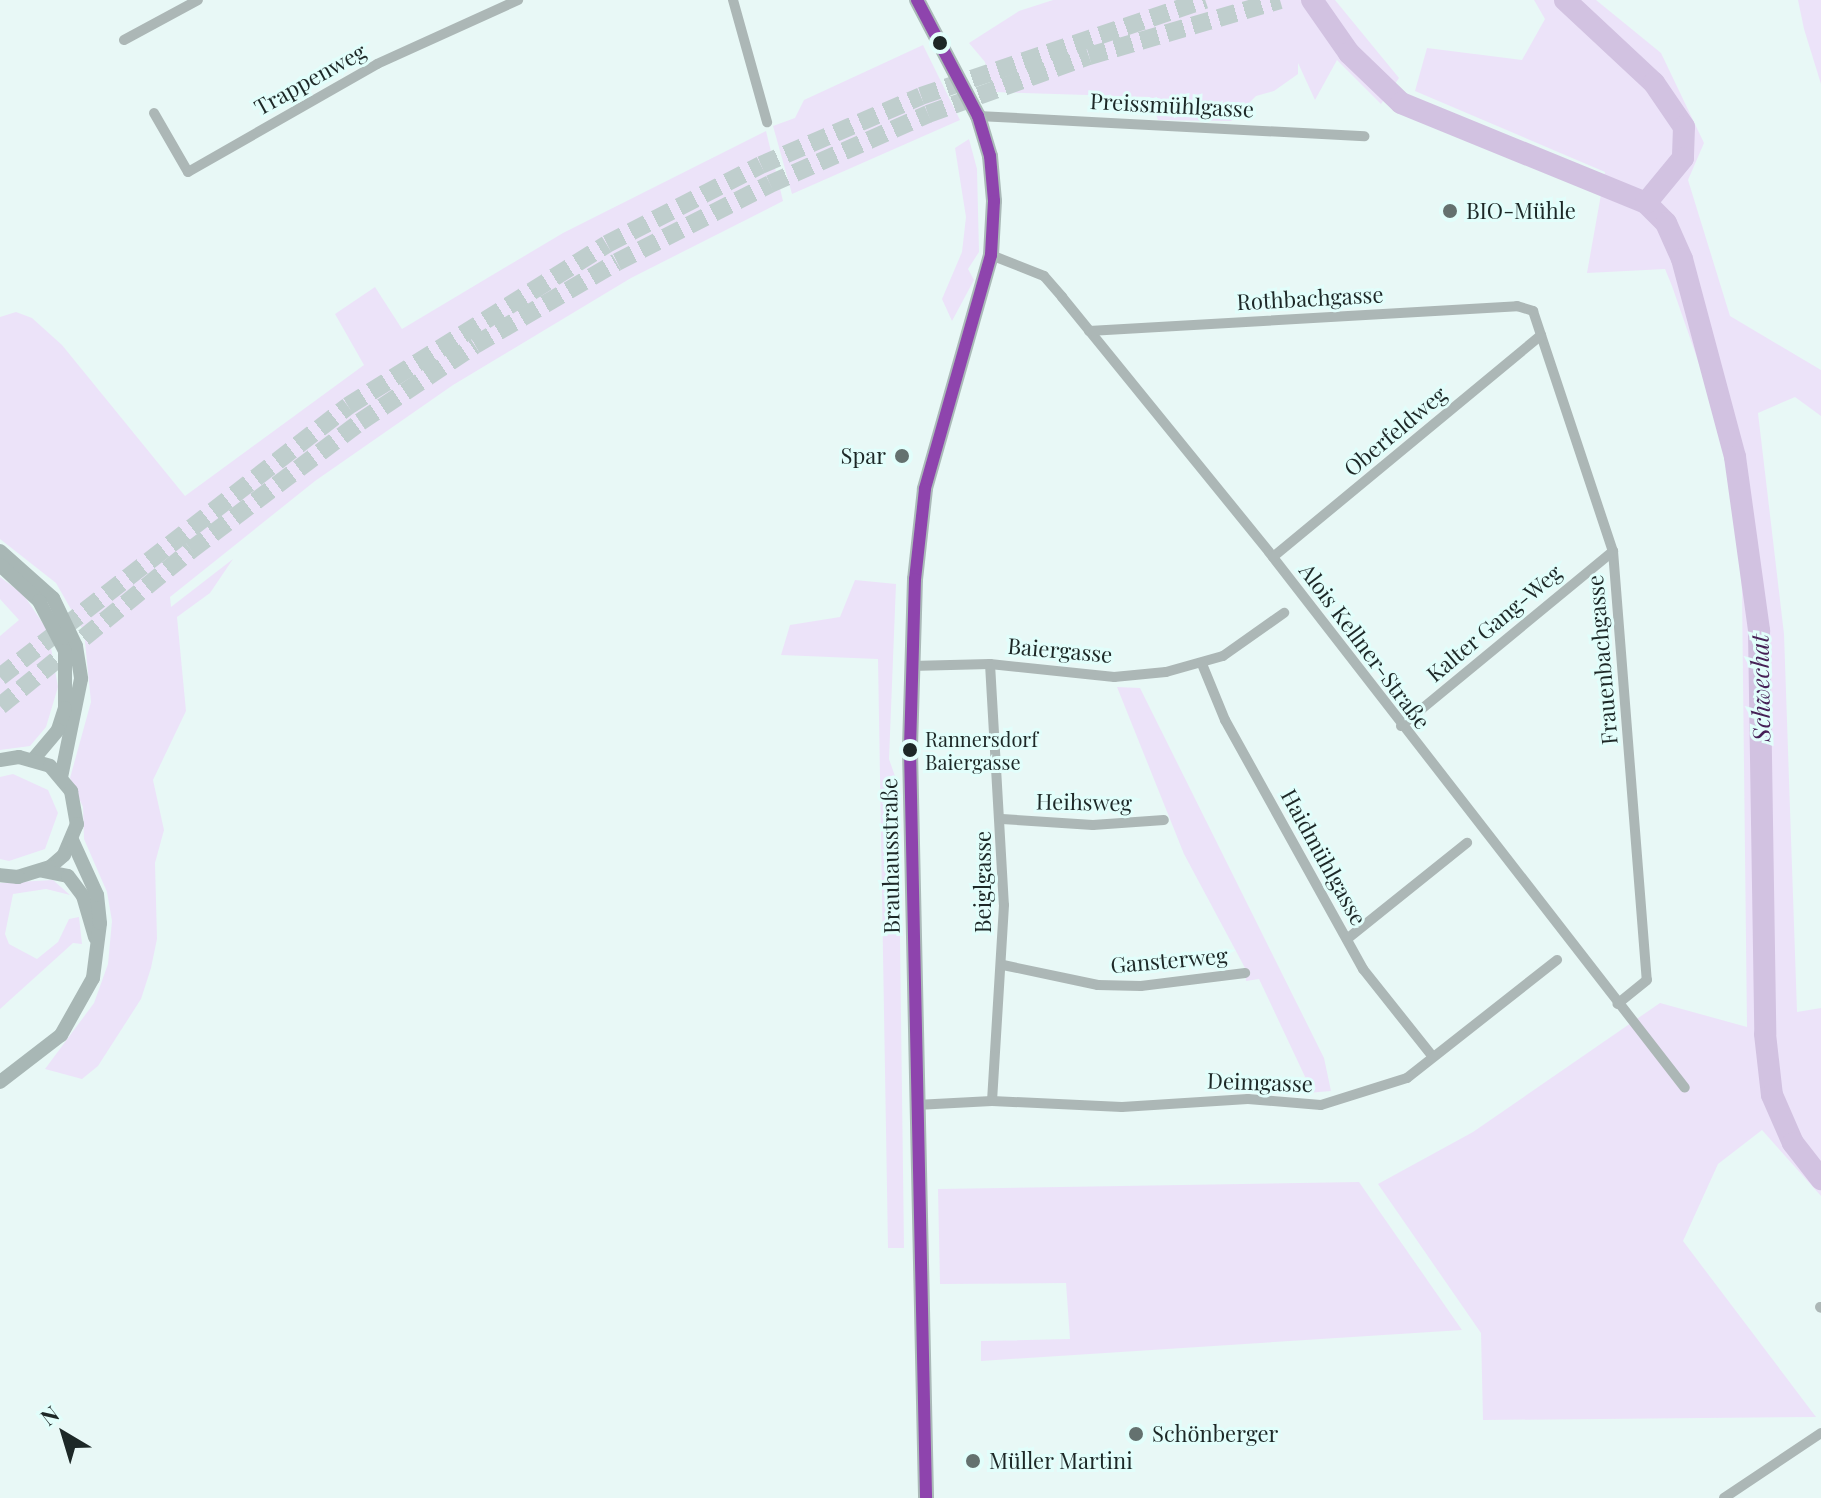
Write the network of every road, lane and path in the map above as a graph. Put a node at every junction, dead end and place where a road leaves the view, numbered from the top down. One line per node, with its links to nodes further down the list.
1 (198, 0): 5 (street)
2 (518, 0): 6 (street, Trappenweg)
3 (733, 0): 8 (street)
4 (917, 0): 7 (main road, Brauhausstraße)
5 (124, 40)
6 (154, 113)
7 (978, 116): 9 (street, Preissmühlgasse); 10 (main road, Brauhausstraße)
8 (767, 122)
9 (1364, 136)
10 (991, 255): 12 (street, Alois Kellner-Straße); 21 (main road, Brauhausstraße)
11 (1533, 311): 12 (street, Rothbachgasse); 13 (street, Frauenbachgasse)
12 (1089, 331): 16 (street, Alois Kellner-Straße)
13 (1541, 335): 15 (street, Frauenbachgasse); 16 (street, Oberfeldweg)
14 (0, 551): 25 (main road)
15 (1613, 551): 22 (street, Kalter Gang-Weg); 37 (street, Frauenbachgasse)
16 (1273, 557): 22 (street, Alois Kellner-Straße)
17 (0, 565): 23 (main road)
18 (1284, 613): 20 (street, Baiergasse)
19 (990, 664): 20 (street, Baiergasse); 21 (street, Baiergasse); 26 (street, Beiglgasse)
20 (1202, 664): 32 (street, Haidmühlgasse)
21 (911, 666): 42 (main road, Brauhausstraße)
22 (1401, 726): 37 (street, Alois Kellner-Straße)
23 (34, 759): 24 (main road); 25 (main road)
24 (0, 760)
25 (61, 777): 28 (main road)
26 (1002, 819): 27 (street, Heihsweg); 35 (street, Beiglgasse)
27 (1164, 820)
28 (72, 840): 30 (main road); 33 (main road)
29 (1467, 843): 32 (street)
30 (43, 871): 31 (main road); 33 (main road)
31 (0, 875)
32 (1347, 939): 38 (street, Haidmühlgasse)
33 (98, 949): 39 (main road)
34 (1557, 960): 38 (street, Deimgasse)
35 (1003, 965): 36 (street, Gansterweg); 41 (street, Beiglgasse)
36 (1245, 973)
37 (1617, 1004): 40 (street, Alois Kellner-Straße)
38 (1433, 1057): 41 (street, Deimgasse)
39 (0, 1082)
40 (1685, 1088)
41 (992, 1101): 42 (street, Deimgasse)
42 (916, 1105): 44 (main road, Brauhausstraße)
43 (1821, 1433): 45 (street)
44 (926, 1498)
45 (1724, 1498)

